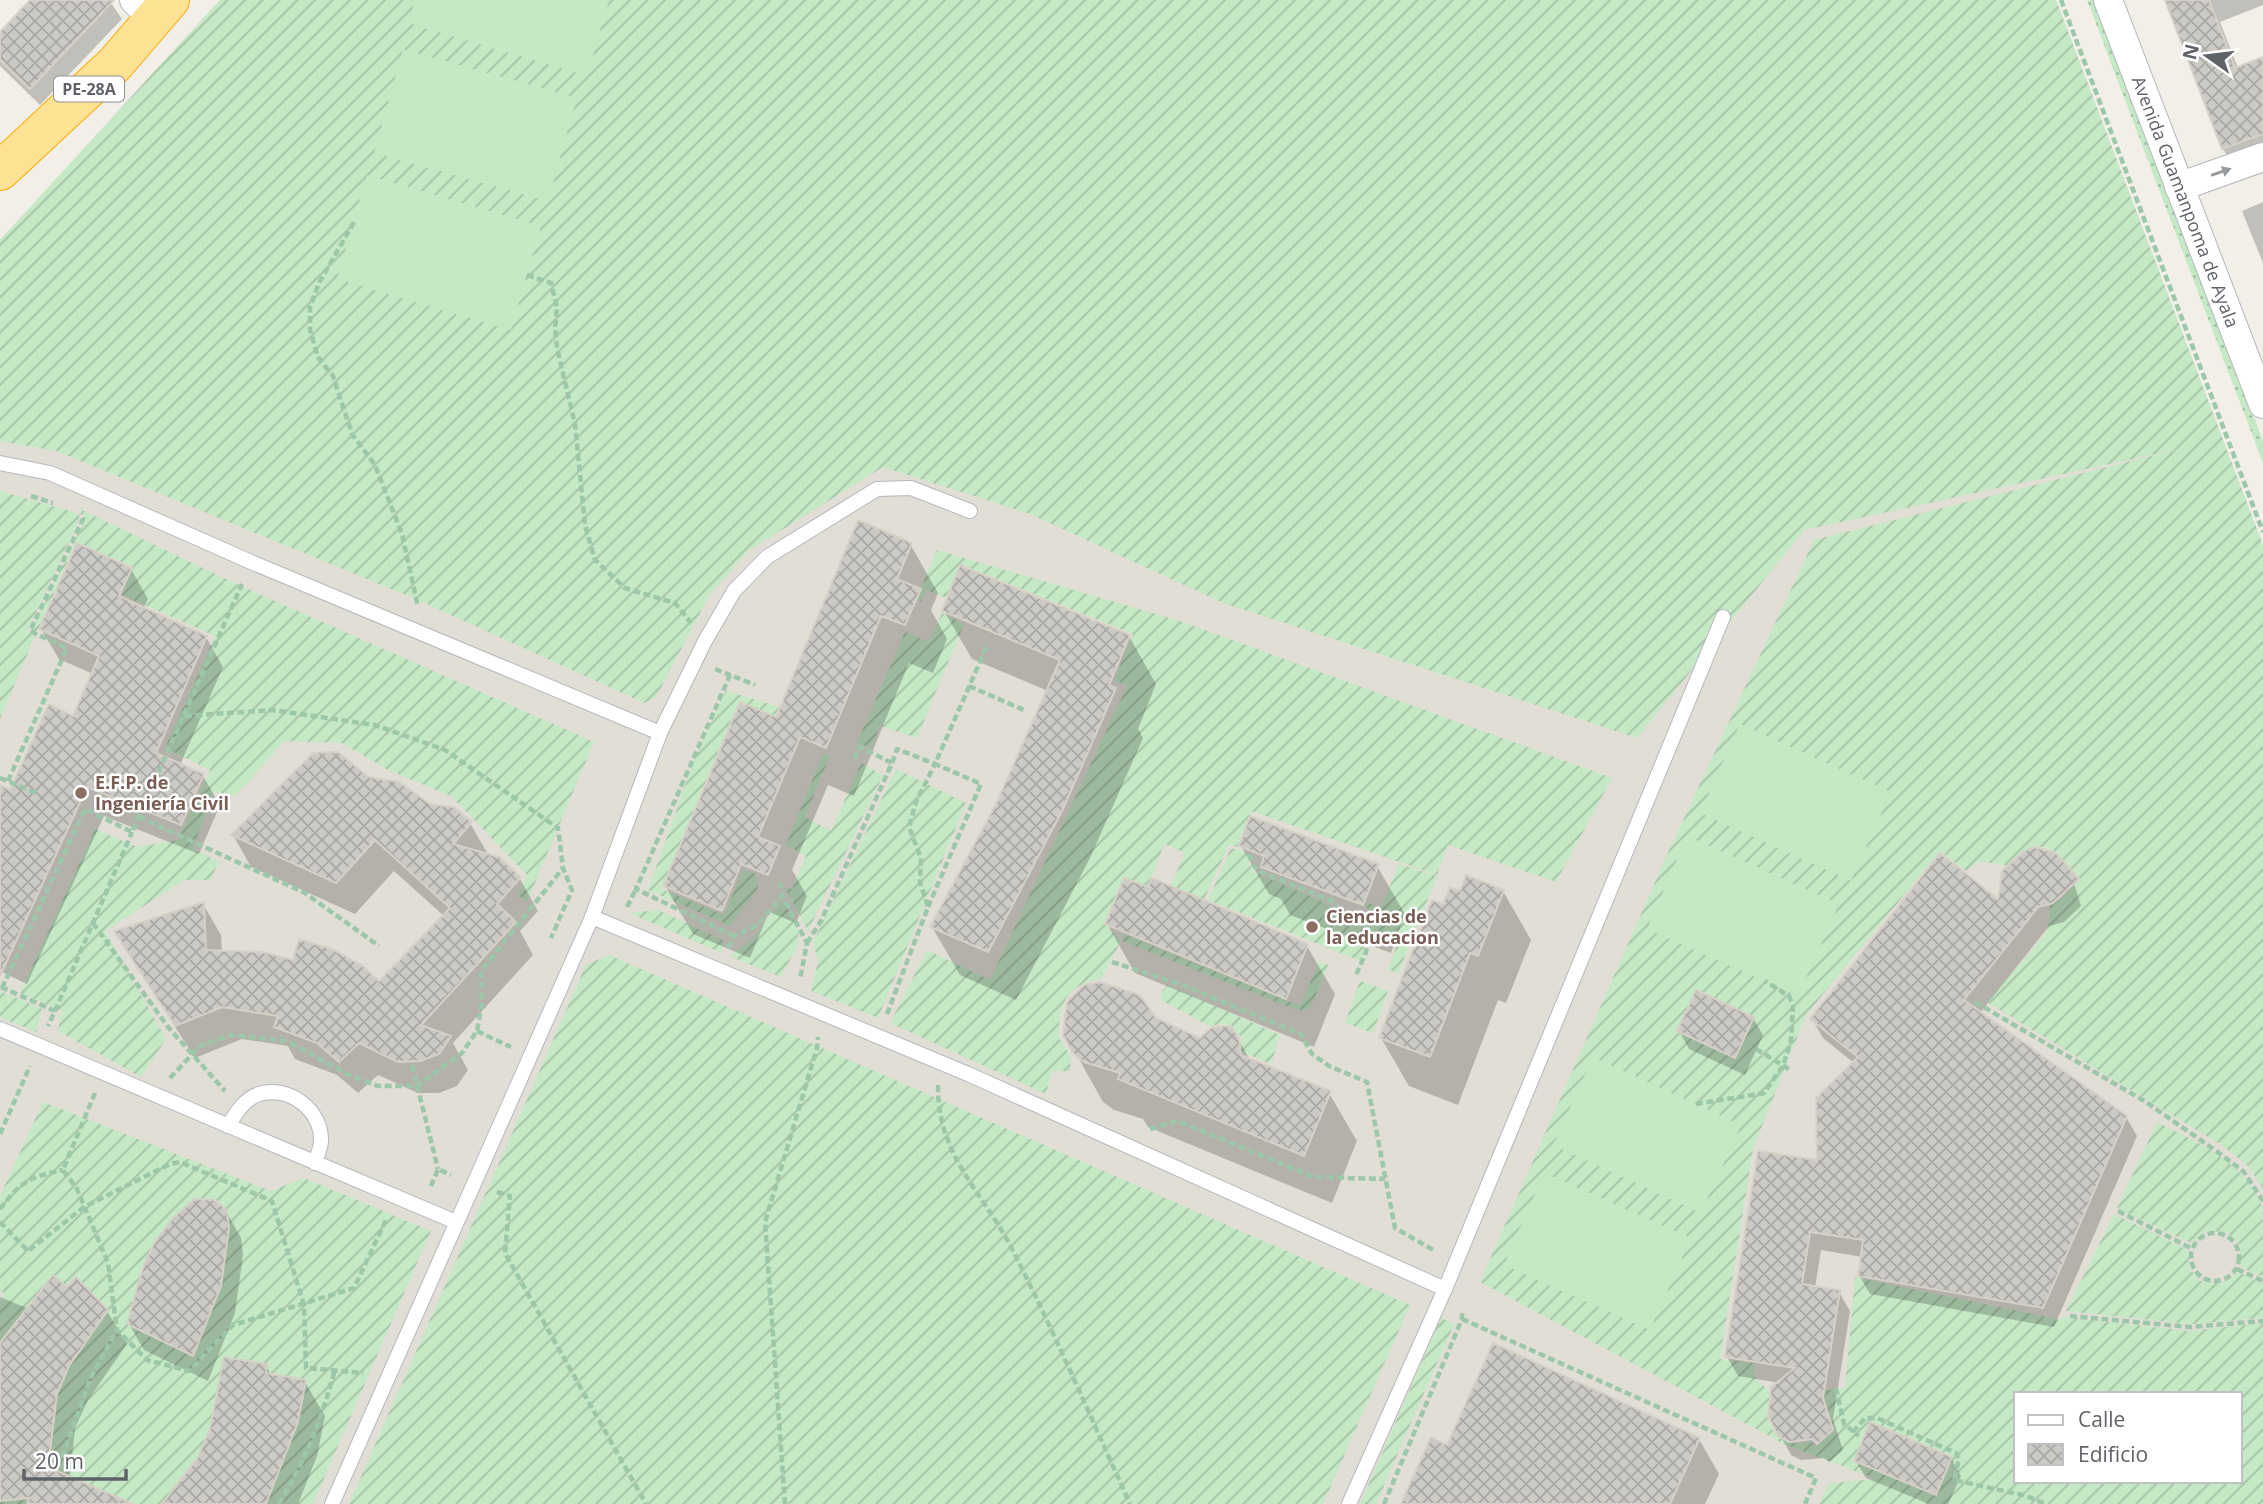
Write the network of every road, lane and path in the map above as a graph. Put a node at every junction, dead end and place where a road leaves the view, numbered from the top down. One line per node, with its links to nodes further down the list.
1 (2061, 0): 15 (path)
2 (2108, 0): 6 (street, Avenida Guamanpoma de Ayala)
3 (153, 6): 5 (highway, PE-28A)
4 (2263, 157): 6 (street, one-way to 4)
5 (0, 171)
6 (2179, 187): 9 (street, Avenida Guamanpoma de Ayala)
7 (354, 222): 18 (path)
8 (527, 275): 19 (path)
9 (2263, 404)
10 (0, 463): 16 (lane)
11 (29, 496): 12 (path)
12 (66, 507)
13 (78, 511): 31 (path)
14 (970, 511): 19 (lane)
15 (2263, 532)
16 (251, 562): 18 (lane); 25 (path)
17 (1723, 617): 91 (lane)
18 (418, 632): 26 (lane)
19 (705, 641): 21 (path); 26 (lane)
20 (987, 646): 23 (path)
21 (730, 675): 22 (path); 38 (path)
22 (755, 685)
23 (969, 687): 24 (path); 29 (path)
24 (1026, 711)
25 (185, 716): 33 (path); 36 (path)
26 (660, 733): 42 (lane)
27 (854, 759): 28 (path)
28 (892, 763): 29 (path); 46 (path)
29 (935, 764): 40 (path); 40 (path)
30 (0, 778): 31 (path)
31 (8, 781): 32 (path)
32 (36, 793)
33 (139, 817): 34 (path); 47 (path)
34 (132, 832): 43 (path); 52 (path)
35 (1249, 854): 50 (path)
36 (563, 868): 45 (path); 58 (path)
37 (780, 882): 39 (path)
38 (636, 889): 41 (path); 44 (path)
39 (782, 896): 44 (path); 46 (path)
40 (928, 907): 59 (path)
41 (625, 912)
42 (592, 917): 49 (lane); 63 (lane)
43 (93, 923): 55 (path); 62 (path)
44 (734, 936): 49 (path)
45 (551, 938)
46 (807, 943): 54 (path)
47 (379, 946)
48 (1112, 962): 80 (path)
49 (721, 968): 54 (lane)
50 (1356, 975)
51 (1765, 981): 66 (path)
52 (1, 987): 55 (path)
53 (1975, 1002): 83 (path)
54 (803, 1004): 56 (lane)
55 (55, 1011): 60 (path)
56 (818, 1011): 59 (lane); 107 (path)
57 (0, 1029): 60 (lane)
58 (477, 1031): 63 (path); 69 (path)
59 (875, 1036): 64 (lane)
60 (39, 1046): 68 (lane); 75 (path)
61 (1756, 1049): 66 (path)
62 (190, 1055): 69 (path); 70 (path); 72 (path)
63 (530, 1055): 81 (lane)
64 (938, 1061): 94 (lane); 108 (path)
65 (412, 1065): 69 (path)
66 (1783, 1066): 67 (path); 71 (path)
67 (1789, 1069)
68 (104, 1073): 70 (lane); 78 (path)
69 (417, 1086): 77 (path)
70 (160, 1097): 74 (lane)
71 (1696, 1104)
72 (240, 1107): 74 (lane); 76 (lane)
73 (1139, 1125): 80 (path)
74 (228, 1126): 76 (lane)
75 (0, 1134)
76 (315, 1163): 88 (lane)
77 (438, 1168): 79 (path); 82 (path)
78 (63, 1170): 84 (path); 85 (path)
79 (455, 1177)
80 (1385, 1179): 91 (path)
81 (473, 1185): 88 (lane); 106 (path)
82 (427, 1193)
83 (2263, 1201)
84 (84, 1207): 87 (path); 95 (path); 99 (path)
85 (0, 1209)
86 (2118, 1211): 90 (path)
87 (0, 1222)
88 (456, 1222): 101 (lane)
89 (394, 1224): 95 (path)
90 (2193, 1249): 92 (path); 92 (path)
91 (1456, 1261): 94 (lane); 97 (path)
92 (2236, 1269): 93 (path)
93 (2263, 1281)
94 (1445, 1289): 109 (lane)
95 (304, 1305): 99 (path); 100 (path)
96 (2070, 1316): 98 (path)
97 (1462, 1319): 110 (path); 111 (path)
98 (2263, 1321)
99 (117, 1330): 103 (path)
100 (335, 1369): 101 (path); 104 (path)
101 (389, 1376): 105 (lane)
102 (1836, 1388): 112 (path)
103 (62, 1457)
104 (279, 1504)
105 (332, 1504)
106 (646, 1504)
107 (785, 1504)
108 (1130, 1504)
109 (1349, 1504)
110 (1384, 1504)
111 (1805, 1504)
112 (2045, 1504)

